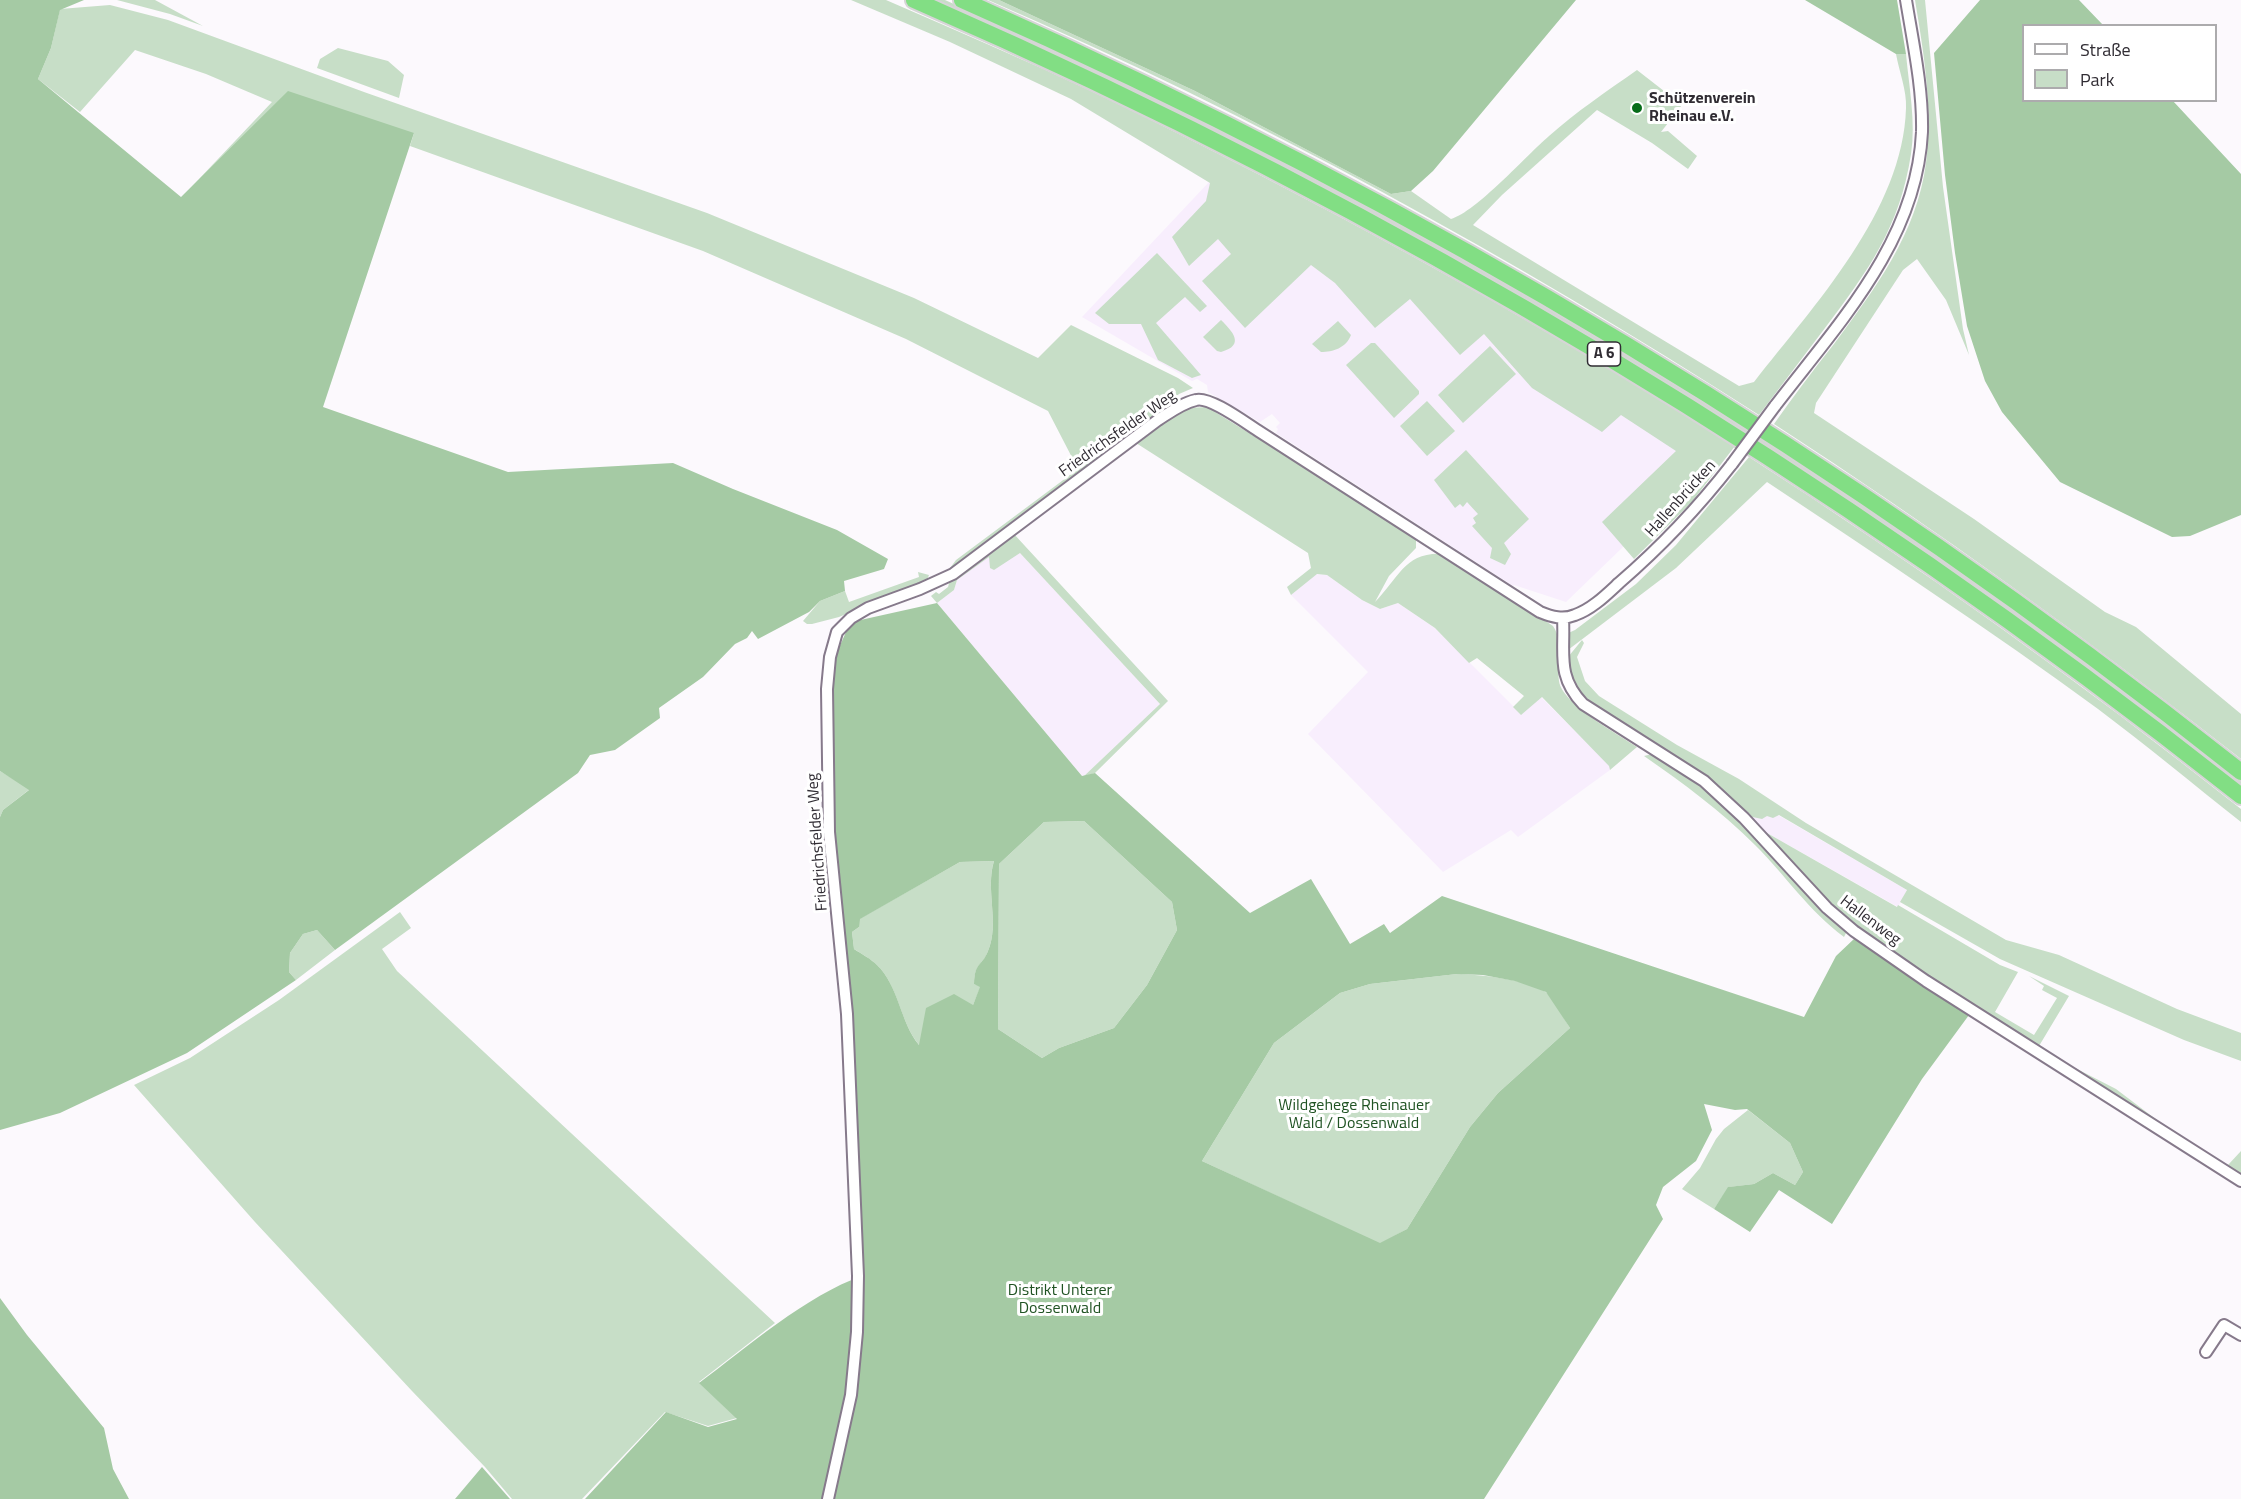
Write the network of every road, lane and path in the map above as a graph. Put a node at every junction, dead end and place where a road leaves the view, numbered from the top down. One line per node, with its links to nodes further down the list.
1 (914, 0): 6 (highway, A 6)
2 (962, 0): 5 (highway, A 6)
3 (1906, 0): 4 (street, Hallenbrücken, bridge)
4 (1563, 618): 7 (street, Hallenweg); 10 (street, Friedrichsfelder Weg)
5 (2241, 772)
6 (2241, 796)
7 (2241, 1181)
8 (2241, 1335): 9 (street)
9 (2206, 1352)
10 (828, 1499)

